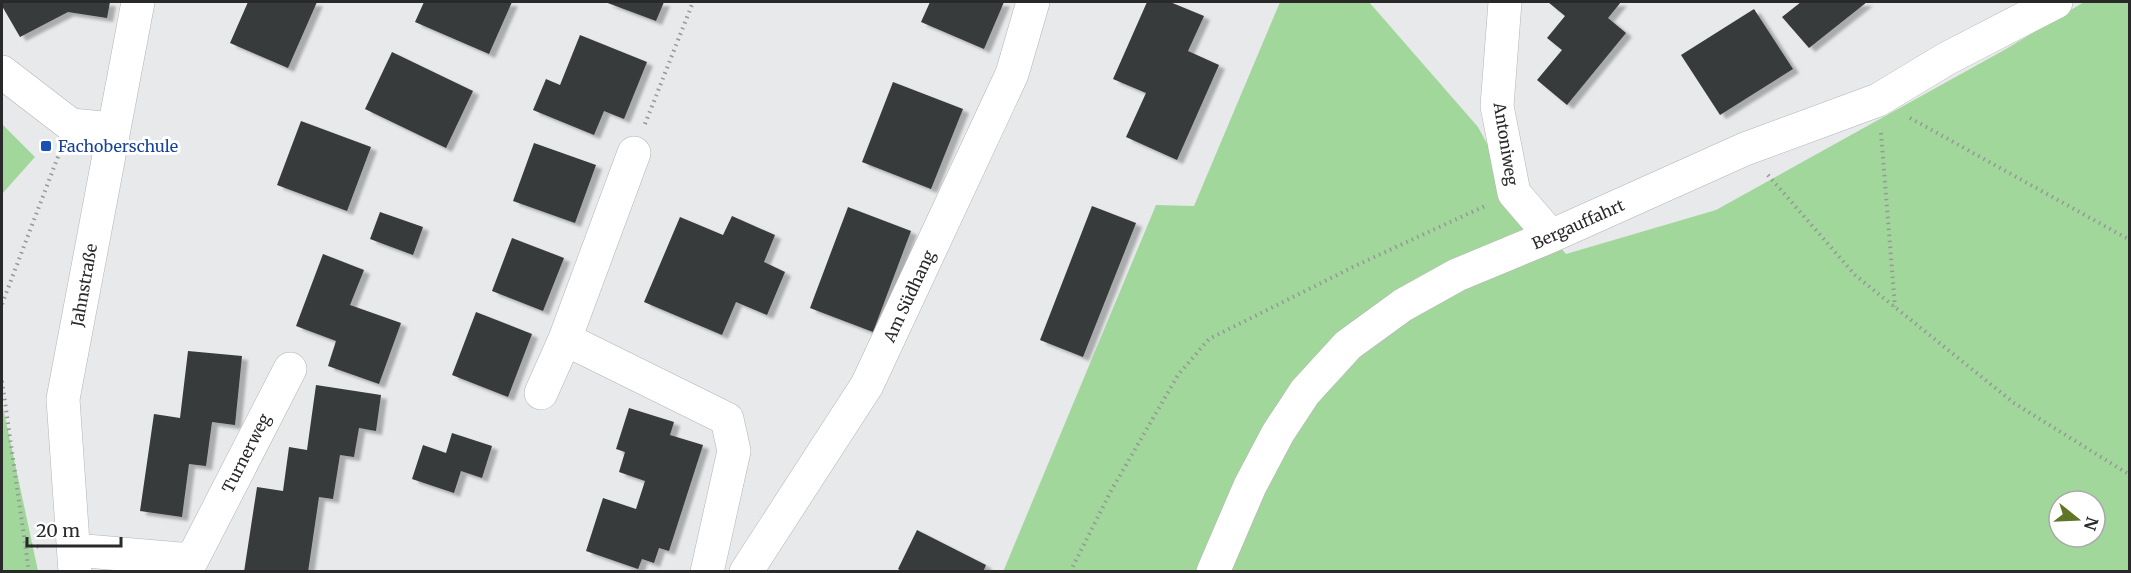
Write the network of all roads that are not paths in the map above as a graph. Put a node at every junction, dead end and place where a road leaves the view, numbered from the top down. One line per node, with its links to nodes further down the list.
1 (138, 2): 6 (street, Jahnstraße)
2 (1033, 2): 14 (street, Am Südhang)
3 (1504, 2): 8 (street, Antoniweg)
4 (2056, 2): 8 (street, Bergauffahrt)
5 (2, 72): 6 (street)
6 (113, 129): 12 (street, Jahnstraße)
7 (634, 153): 9 (street)
8 (1551, 236): 15 (street, Bergauffahrt)
9 (565, 339): 11 (street); 13 (street)
10 (290, 369): 12 (street, Turnerweg)
11 (541, 393)
12 (74, 561)
13 (707, 572)
14 (746, 572)
15 (1213, 572)

